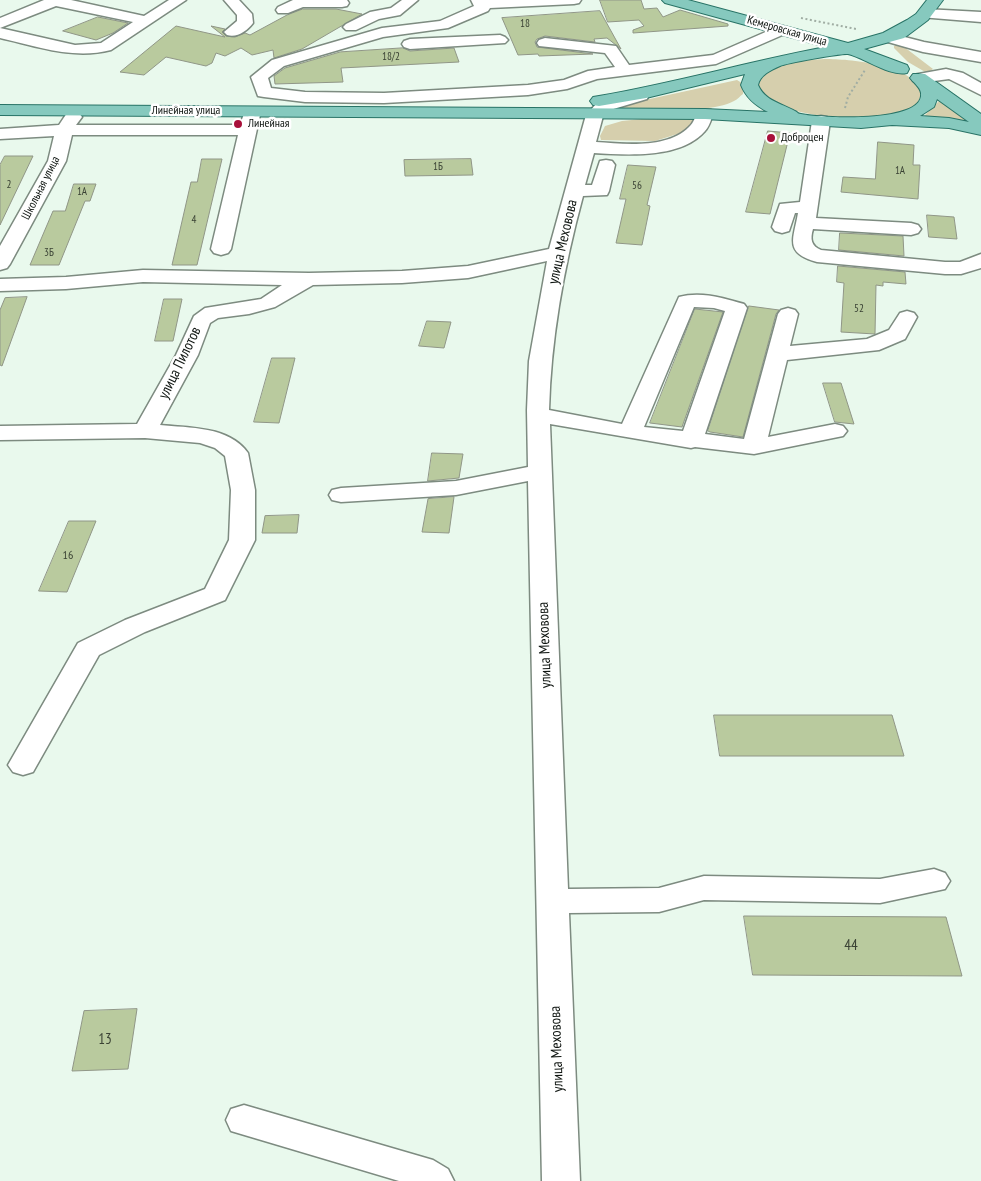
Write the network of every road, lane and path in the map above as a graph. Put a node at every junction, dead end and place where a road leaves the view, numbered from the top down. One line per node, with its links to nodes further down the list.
1 (53, 0): 10 (street); 17 (street)
2 (179, 0): 16 (street)
3 (230, 0): 19 (street)
4 (411, 0): 13 (street)
5 (574, 0): 9 (street)
6 (670, 0): 21 (main road, Кемеровская улица)
7 (940, 0): 11 (street)
8 (345, 1): 12 (street); 13 (street)
9 (480, 2): 25 (street)
10 (86, 4): 16 (street)
11 (931, 5): 15 (street); 22 (main road)
12 (283, 10)
13 (375, 15): 18 (street)
14 (793, 16): 22 (path)
15 (981, 17)
16 (147, 21): 20 (street)
17 (0, 24)
18 (351, 27)
19 (232, 32)
20 (0, 33)
21 (777, 33): 24 (street); 27 (main road, Кемеровская улица); 33 (street)
22 (891, 37): 27 (main road); 28 (street); 32 (main road)
23 (500, 40): 25 (street)
24 (718, 42)
25 (347, 43): 33 (street)
26 (545, 43): 33 (street)
27 (848, 48): 29 (main road); 32 (main road, Кемеровская улица)
28 (981, 57)
29 (799, 58): 30 (main road); 31 (main road)
30 (777, 62): 36 (main road); 43 (main road)
31 (878, 62): 32 (main road); 43 (path)
32 (901, 69): 34 (main road)
33 (625, 70)
34 (922, 81): 35 (street); 44 (main road); 45 (main road)
35 (981, 90)
36 (646, 93): 40 (main road); 41 (street)
37 (0, 110): 38 (main road, Линейная улица)
38 (78, 110): 39 (main road, Линейная улица); 46 (street, Школьная улица)
39 (252, 112): 40 (main road, Линейная улица); 47 (street)
40 (402, 112): 41 (main road)
41 (595, 114): 42 (main road); 50 (street, улица Меховова)
42 (705, 114): 43 (main road); 50 (street)
43 (821, 121): 44 (main road); 51 (street)
44 (886, 121): 48 (main road)
45 (981, 122)
46 (64, 130): 47 (street); 49 (street); 57 (street, Школьная улица)
47 (247, 130): 54 (street)
48 (981, 130)
49 (0, 134)
50 (597, 156): 55 (street, улица Меховова)
51 (807, 215): 52 (street); 53 (street); 56 (street)
52 (782, 227)
53 (911, 229)
54 (221, 249)
55 (558, 253): 58 (street); 63 (street, улица Меховова)
56 (981, 260)
57 (0, 264)
58 (309, 279): 59 (street); 64 (street, улица Пилотов)
59 (0, 285)
60 (788, 314): 62 (street)
61 (907, 316): 62 (street)
62 (778, 354): 69 (street)
63 (538, 415): 67 (street); 70 (street, улица Меховова)
64 (145, 431): 66 (street); 72 (street)
65 (835, 431): 69 (street)
66 (0, 432)
67 (630, 432): 68 (street); 68 (street)
68 (691, 441): 69 (street)
69 (754, 447)
70 (540, 472): 71 (street); 74 (street, улица Меховова)
71 (341, 495)
72 (23, 765)
73 (934, 881): 74 (street)
74 (552, 901): 77 (street, улица Меховова)
75 (244, 1120): 76 (street)
76 (435, 1181)
77 (560, 1181)

